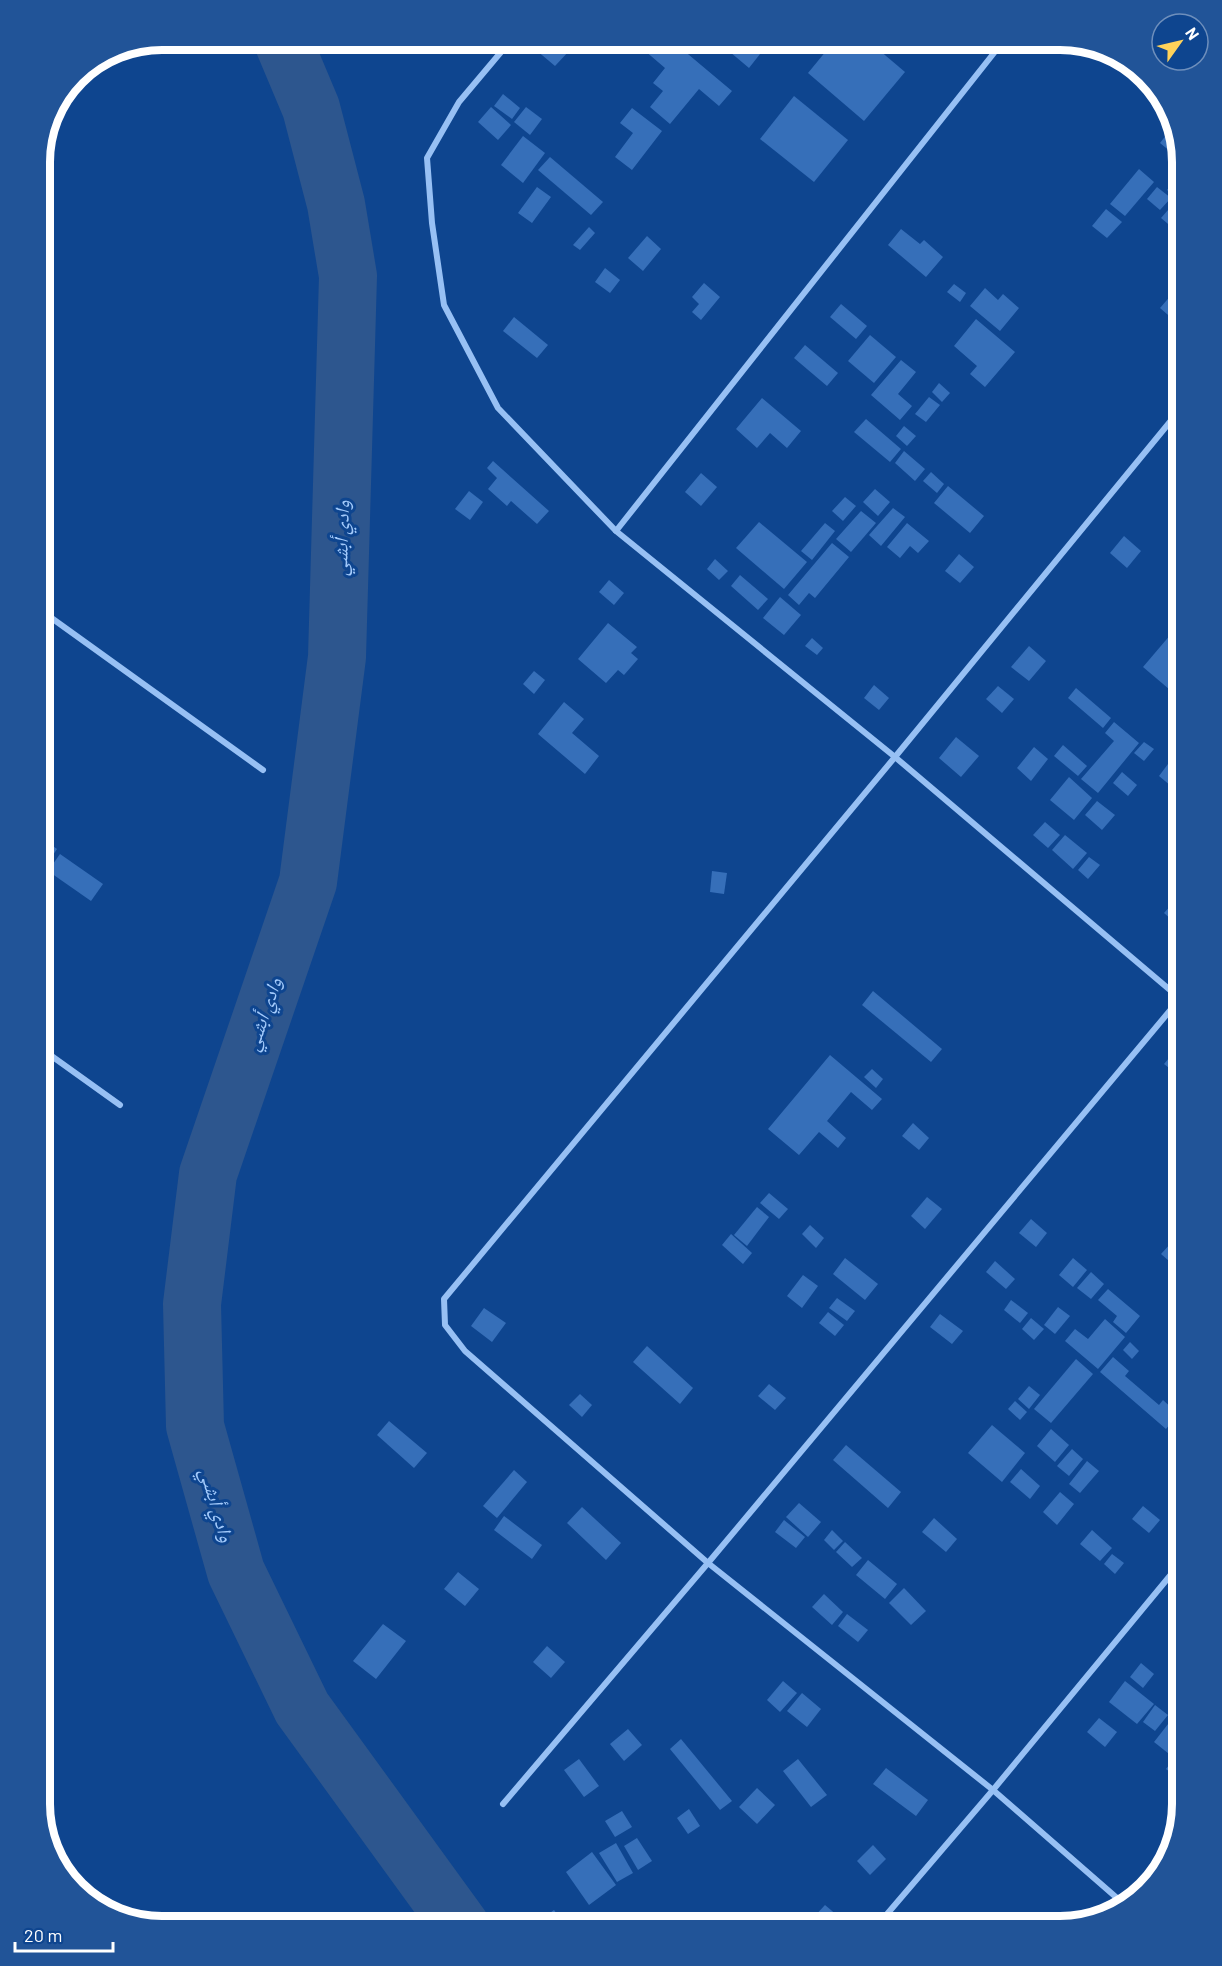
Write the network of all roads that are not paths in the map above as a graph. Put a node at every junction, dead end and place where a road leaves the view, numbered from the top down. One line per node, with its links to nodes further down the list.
1 (503, 50): 4 (street)
2 (996, 50): 4 (street)
3 (1172, 419): 6 (street)
4 (616, 531): 6 (street)
5 (50, 617): 7 (street)
6 (895, 757): 8 (street); 12 (street)
7 (263, 770)
8 (1172, 990)
9 (1172, 1010): 12 (street)
10 (50, 1055): 11 (street)
11 (120, 1106)
12 (708, 1563): 14 (street); 15 (street)
13 (1172, 1573): 14 (street)
14 (993, 1790): 16 (street); 17 (street)
15 (503, 1804)
16 (1119, 1899)
17 (885, 1916)

